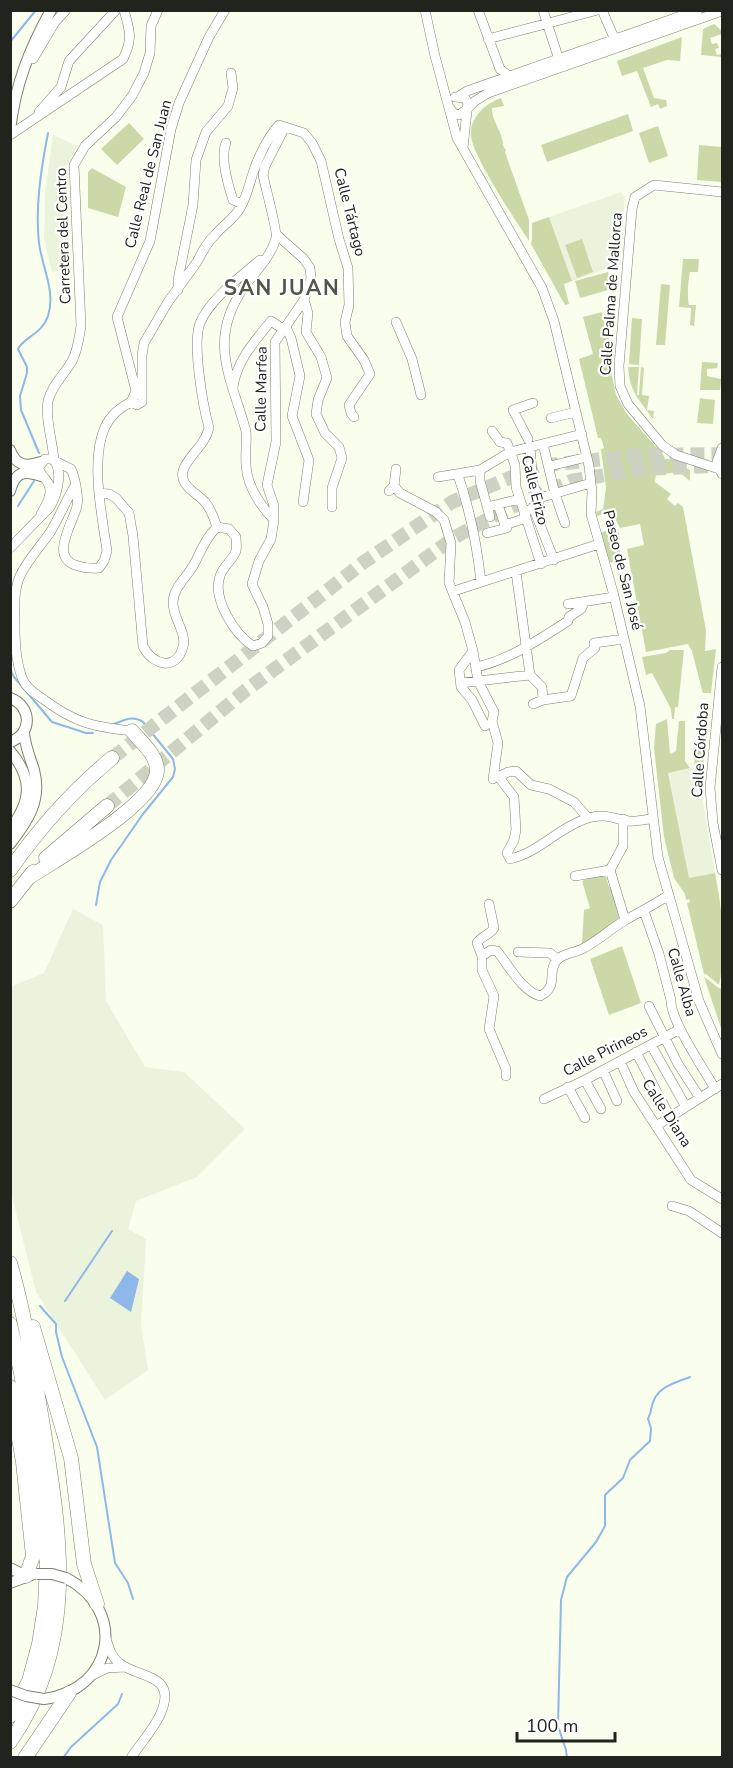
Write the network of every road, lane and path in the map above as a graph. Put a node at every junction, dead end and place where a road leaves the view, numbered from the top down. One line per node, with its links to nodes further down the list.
1 (51, 10): 22 (main road)
2 (66, 10): 22 (street)
3 (116, 10): 24 (street)
4 (124, 10): 24 (street)
5 (158, 10): 52 (street, Carretera del Centro)
6 (225, 10): 39 (street, Calle Real de San Juan)
7 (425, 10): 21 (street, Paseo de San José)
8 (478, 10): 15 (street)
9 (543, 10): 14 (street)
10 (600, 10): 14 (street); 16 (street)
11 (699, 10): 13 (street)
12 (723, 11): 23 (street)
13 (676, 14): 16 (street)
14 (548, 24): 15 (street); 17 (street)
15 (488, 39): 19 (street)
16 (615, 40): 17 (street)
17 (559, 60): 19 (street)
18 (231, 73): 33 (street)
19 (509, 76): 20 (street)
20 (459, 96): 21 (street); 23 (street)
21 (449, 107): 23 (street); 28 (street, Paseo de San José)
22 (13, 108): 26 (main road)
23 (467, 110): 28 (street)
24 (31, 122): 26 (street)
25 (285, 127): 30 (street); 31 (street); 42 (street, Calle Tártago)
26 (10, 133)
27 (226, 143): 30 (street)
28 (463, 148): 41 (street, Paseo de San José)
29 (723, 192): 56 (street, Calle Palma de Mallorca)
30 (242, 204): 33 (street)
31 (278, 235): 32 (street); 34 (street)
32 (269, 254): 37 (street); 80 (street)
33 (178, 290): 39 (street)
34 (304, 300): 36 (street, Calle Marfea); 71 (street)
35 (396, 322): 38 (street)
36 (285, 328): 37 (street); 69 (street); 77 (street, Calle Marfea)
37 (233, 387): 77 (street)
38 (421, 395)
39 (131, 402): 65 (street)
40 (533, 404): 46 (street)
41 (576, 412): 43 (street); 45 (street, Paseo de San José)
42 (354, 417)
43 (551, 418)
44 (492, 431): 50 (street, Calle Erizo)
45 (582, 434): 47 (street); 51 (street, Paseo de San José)
46 (529, 443): 47 (street); 50 (street); 61 (street)
47 (543, 444): 53 (street)
48 (723, 448): 56 (street)
49 (10, 450): 52 (main road)
50 (510, 452): 55 (street); 63 (street, Calle Erizo)
51 (587, 457): 53 (street); 60 (street, Paseo de San José)
52 (52, 465): 58 (street, Carretera del Centro); 58 (street); 62 (street); 74 (street, Carretera del Centro)
53 (550, 466): 66 (street)
54 (396, 469): 88 (street)
55 (480, 470): 57 (street); 72 (street)
56 (721, 472)
57 (458, 475): 59 (street); 87 (street)
58 (43, 477): 64 (main road); 74 (street, Carretera del Centro)
59 (438, 477)
60 (591, 483): 66 (street); 82 (street, Paseo de San José)
61 (533, 484): 63 (street); 67 (street)
62 (75, 486): 65 (street); 104 (street)
63 (516, 487): 68 (street, Calle Erizo)
64 (10, 491)
65 (99, 494): 80 (street)
66 (555, 494): 67 (street); 78 (street)
67 (539, 498): 73 (street)
68 (520, 499): 70 (street); 75 (street, Calle Erizo)
69 (303, 502)
70 (498, 505): 72 (street); 79 (street)
71 (332, 507)
72 (487, 507): 76 (street)
73 (533, 507): 75 (street); 84 (street)
74 (41, 514): 83 (street, Carretera del Centro)
75 (525, 515): 79 (street); 85 (street, Calle Erizo)
76 (490, 517)
77 (274, 520): 80 (street)
78 (565, 523)
79 (505, 525): 81 (street)
80 (217, 527)
81 (487, 533)
82 (599, 544): 84 (street); 89 (street, Paseo de San José)
83 (10, 548)
84 (554, 560): 85 (street)
85 (542, 564): 86 (street)
86 (516, 572): 87 (street); 93 (street)
87 (480, 582): 88 (street)
88 (454, 591): 94 (street)
89 (614, 597): 90 (street); 92 (street, Paseo de San José)
90 (584, 603): 91 (street); 93 (street)
91 (567, 604)
92 (624, 639): 101 (street); 113 (street, Paseo de San José)
93 (526, 645): 95 (street); 97 (street)
94 (473, 651): 95 (street); 99 (street)
95 (476, 667): 98 (street)
96 (723, 667): 118 (street, Calle Córdoba)
97 (530, 675): 98 (street); 101 (street)
98 (478, 681): 99 (street); 109 (street)
99 (461, 683): 103 (street)
100 (11, 698): 105 (main road)
101 (543, 700): 102 (street)
102 (533, 704)
103 (485, 726)
104 (132, 731): 120 (highway)
105 (24, 733): 106 (main road); 115 (main road)
106 (10, 742)
107 (10, 751): 114 (main road)
108 (112, 758): 116 (highway)
109 (497, 778): 111 (street); 111 (street)
110 (107, 806): 120 (highway)
111 (588, 818): 112 (street)
112 (623, 819): 113 (street); 117 (street)
113 (652, 819): 121 (street, Paseo de San José)
114 (10, 829)
115 (10, 844)
116 (10, 870)
117 (610, 870): 119 (street); 125 (street)
118 (723, 870)
119 (576, 876)
120 (28, 878): 122 (highway)
121 (669, 896): 124 (street); 134 (street, Paseo de San José)
122 (10, 901)
123 (489, 904): 127 (street)
124 (644, 911): 125 (street); 130 (street, Calle Alba)
125 (625, 920): 128 (street)
126 (518, 952): 128 (street)
127 (482, 956): 128 (street); 137 (street)
128 (558, 959)
129 (649, 1006): 131 (street)
130 (680, 1029): 131 (street, Calle Pirineos); 139 (street, Calle Alba)
131 (664, 1037): 132 (street, Calle Pirineos); 141 (street)
132 (651, 1045): 133 (street, Calle Pirineos); 144 (street)
133 (636, 1052): 135 (street, Calle Pirineos); 146 (street)
134 (723, 1054)
135 (620, 1061): 136 (street, Calle Pirineos); 148 (street, Calle Diana)
136 (603, 1070): 138 (street, Calle Pirineos); 143 (street)
137 (506, 1076)
138 (585, 1080): 140 (street, Calle Pirineos); 145 (street)
139 (719, 1086): 141 (street)
140 (568, 1087): 142 (street, Calle Pirineos); 147 (street)
141 (700, 1098): 144 (street)
142 (544, 1099)
143 (617, 1101)
144 (686, 1107): 146 (street)
145 (601, 1109)
146 (670, 1117): 148 (street)
147 (585, 1118)
148 (656, 1126): 149 (street, Calle Diana)
149 (723, 1199)
150 (672, 1206): 151 (street)
151 (723, 1233)
152 (10, 1263): 153 (highway)
153 (14, 1277): 159 (highway); 166 (highway)
154 (10, 1324): 165 (highway)
155 (10, 1387): 157 (highway)
156 (10, 1568): 157 (main road)
157 (32, 1575): 158 (main road); 159 (main road, bridge)
158 (10, 1583)
159 (97, 1604): 160 (main road)
160 (106, 1639): 161 (street); 162 (main road)
161 (126, 1667): 162 (street); 168 (street)
162 (93, 1675): 164 (main road)
163 (10, 1689): 164 (main road, bridge)
164 (69, 1693): 167 (highway)
165 (10, 1716)
166 (10, 1742)
167 (25, 1758)
168 (131, 1758)

